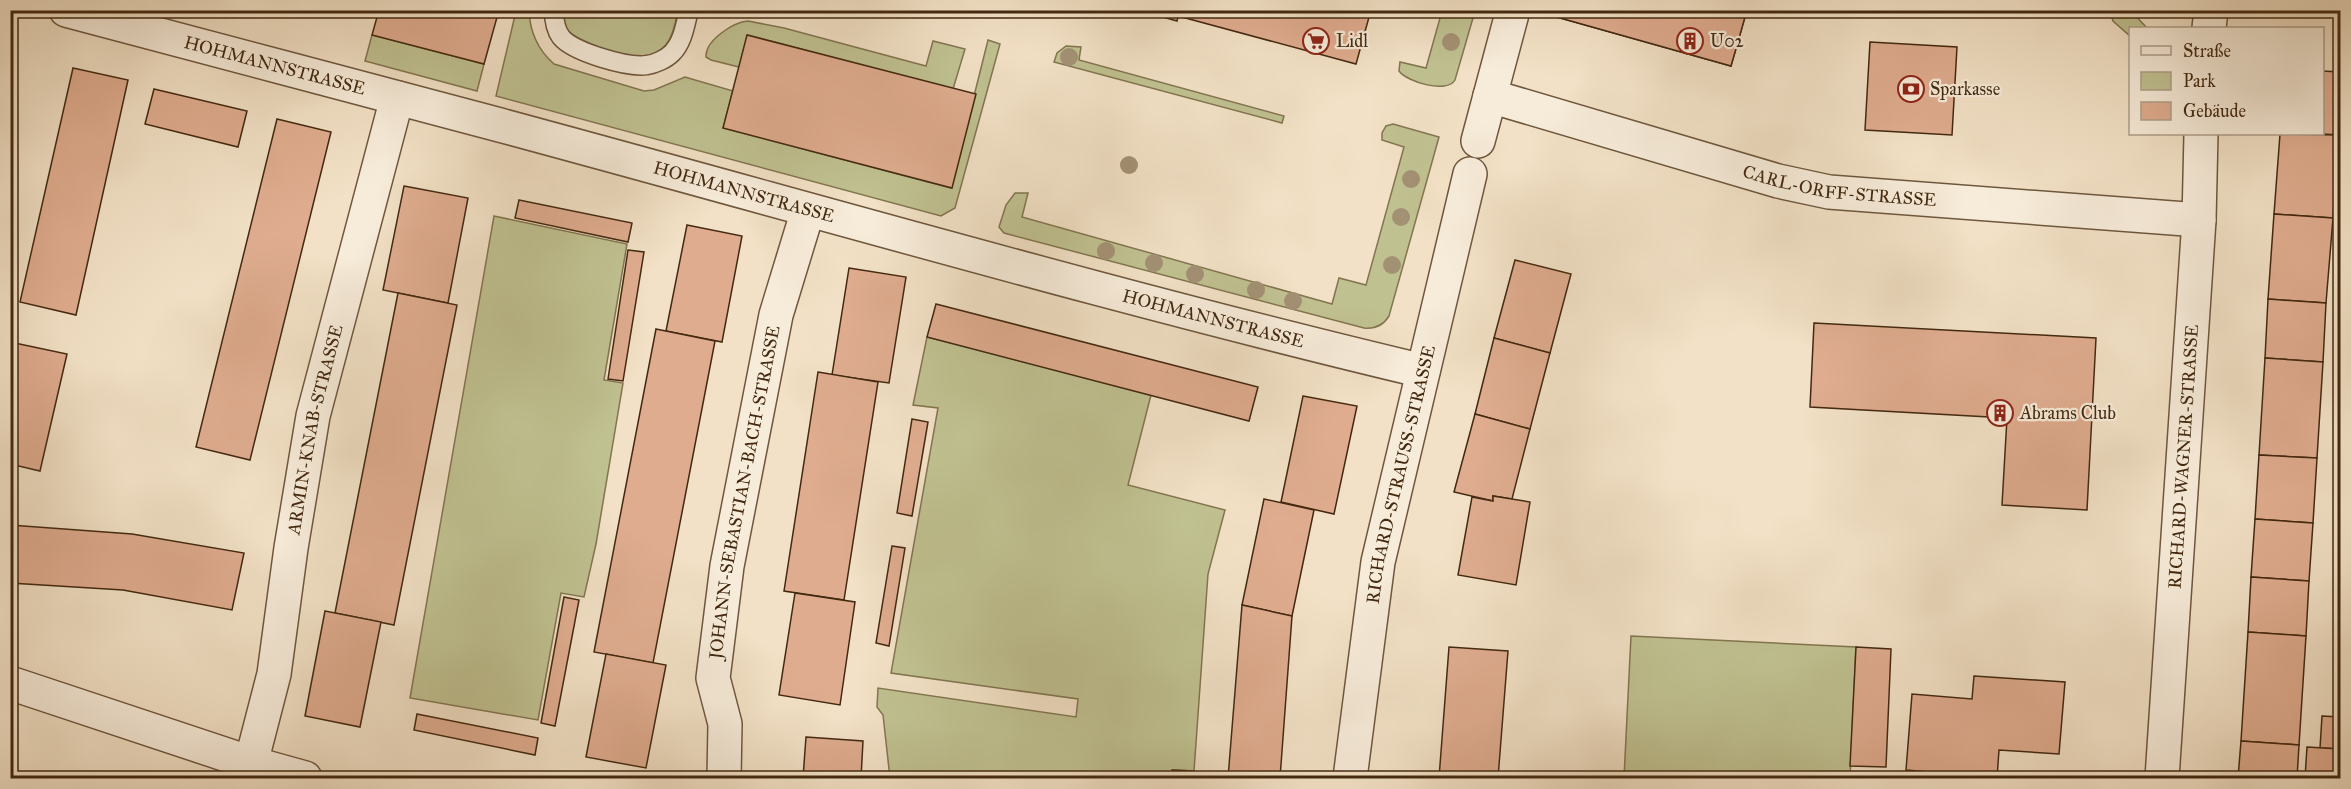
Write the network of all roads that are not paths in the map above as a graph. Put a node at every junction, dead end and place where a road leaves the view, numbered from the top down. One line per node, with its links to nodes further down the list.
1 (66, 10): 8 (street, HOHMANNSTRASSE)
2 (554, 10): 3 (lane)
3 (689, 10)
4 (1513, 10): 7 (street)
5 (2211, 10): 6 (street)
6 (2209, 27)
7 (1490, 96): 10 (street); 13 (street, CARL-ORFF-STRASSE)
8 (397, 98): 12 (street, HOHMANNSTRASSE); 16 (street, ARMIN-KNAB-STRASSE)
9 (2202, 135): 13 (street, RICHARD-WAGNER-STRASSE)
10 (1478, 141)
11 (1470, 174): 14 (street, RICHARD-STRAUSS-STRASSE)
12 (807, 210): 14 (street, HOHMANNSTRASSE); 18 (street, JOHANN-SEBASTIAN-BACH-STRASSE)
13 (2199, 220): 20 (street, RICHARD-WAGNER-STRASSE)
14 (1422, 371): 19 (street, RICHARD-STRAUSS-STRASSE)
15 (10, 683): 16 (street)
16 (251, 763): 17 (street)
17 (305, 778)
18 (724, 778)
19 (1350, 778)
20 (2162, 778)

